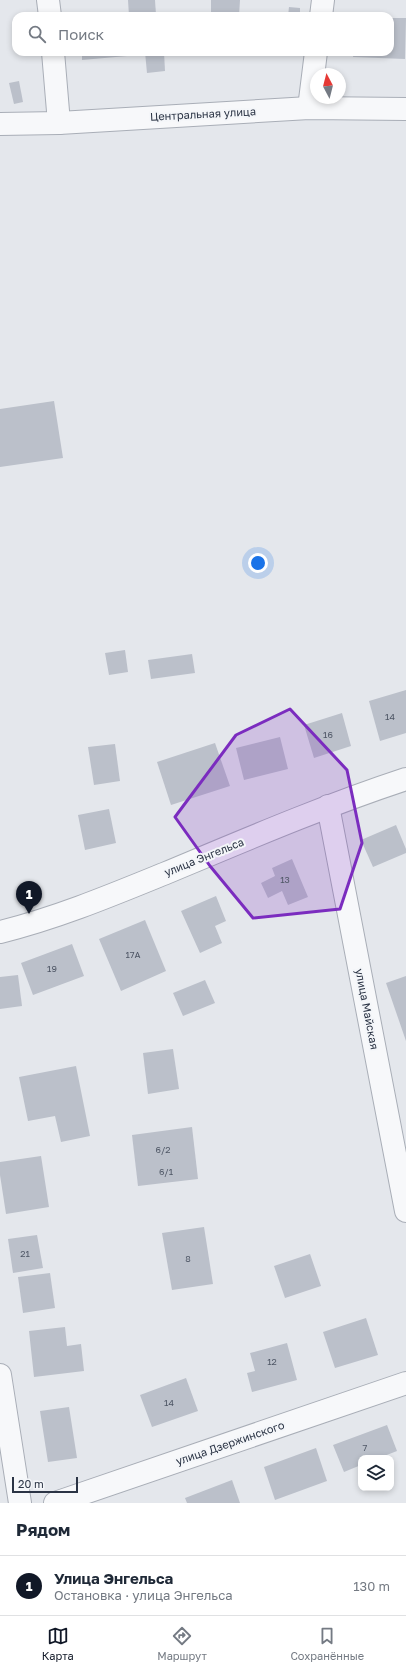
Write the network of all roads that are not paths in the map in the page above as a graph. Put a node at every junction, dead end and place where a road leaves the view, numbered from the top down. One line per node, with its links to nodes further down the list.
1 (48, 0): 3 (street)
2 (323, 0): 4 (street)
3 (50, 12)
4 (322, 12)
5 (53, 56): 9 (street)
6 (316, 56): 7 (street)
7 (309, 108): 8 (street, Центральная улица); 9 (street, Центральная улица)
8 (406, 110)
9 (59, 123): 10 (street, Центральная улица)
10 (0, 124)
11 (406, 779): 12 (street, улица Энгельса)
12 (328, 806): 13 (street, улица Энгельса); 14 (street, улица Майская)
13 (0, 932)
14 (406, 1211)
15 (0, 1375): 17 (street)
16 (406, 1383): 18 (street, улица Дзержинского)
17 (20, 1503)
18 (54, 1503)

